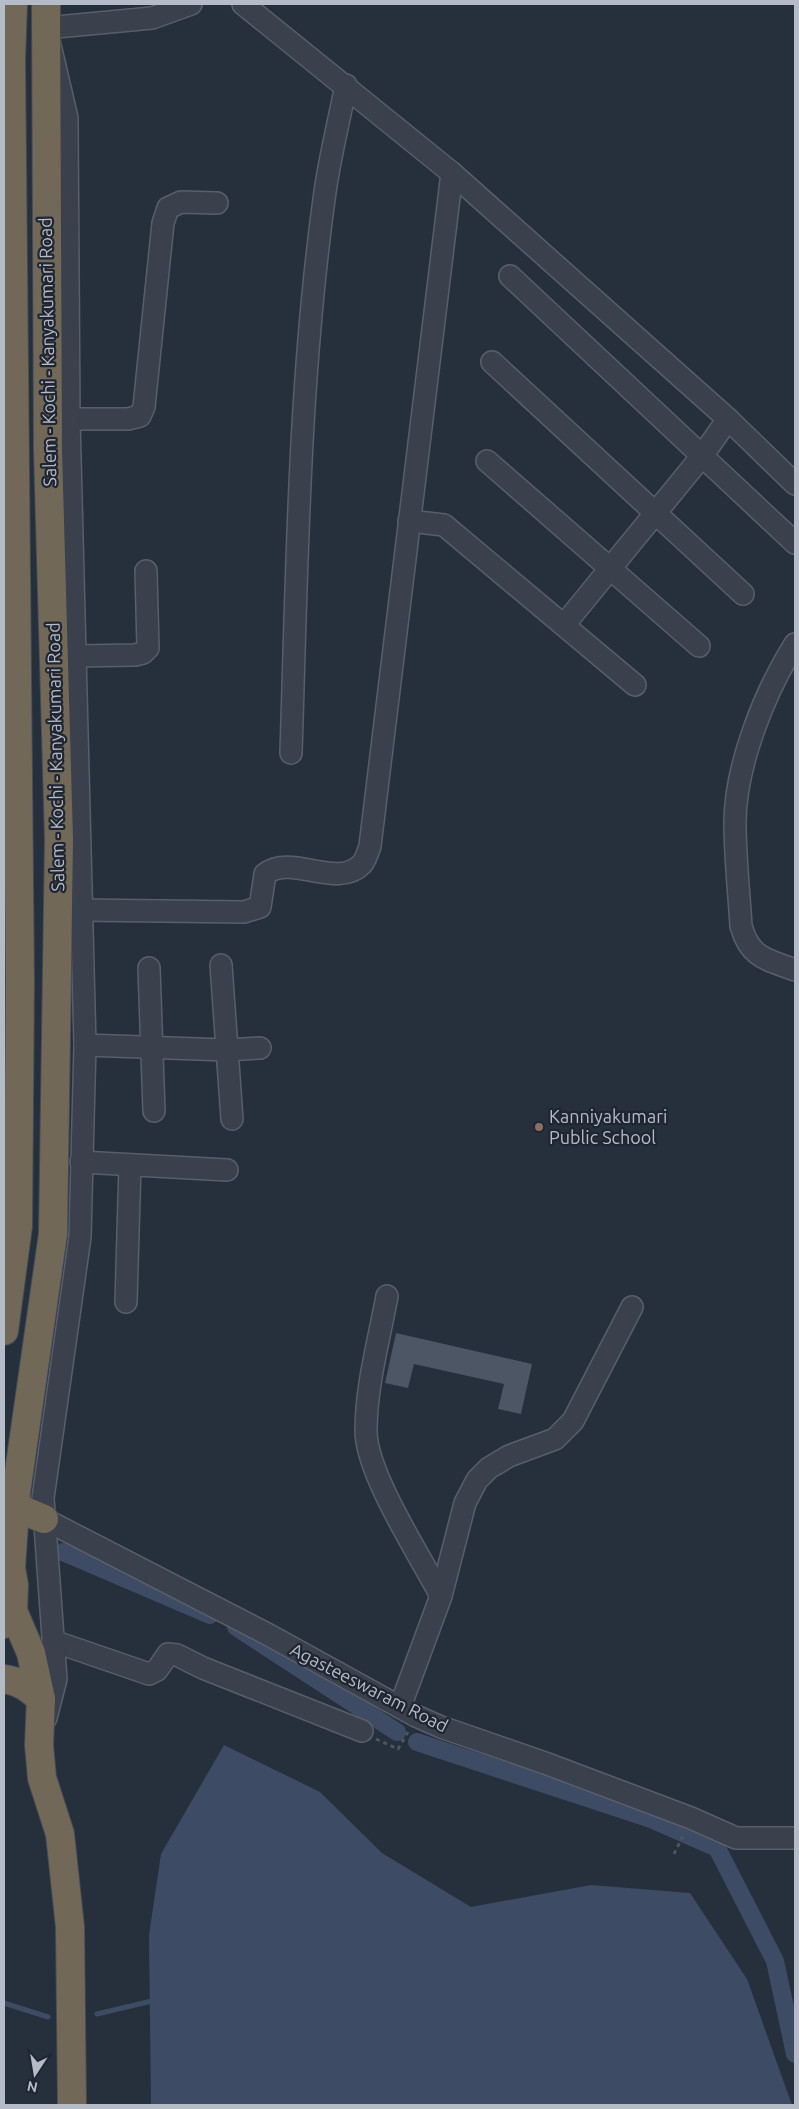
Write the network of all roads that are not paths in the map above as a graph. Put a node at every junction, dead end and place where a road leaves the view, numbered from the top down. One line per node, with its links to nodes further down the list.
1 (13, 4): 43 (highway, Salem - Kochi - Kanyakumari Road)
2 (191, 4): 4 (street)
3 (243, 4): 5 (street)
4 (46, 16): 10 (street); 44 (highway, Salem - Kochi - Kanyakumari Road)
5 (346, 85): 6 (street); 26 (street)
6 (452, 172): 11 (street); 16 (street)
7 (217, 203): 10 (street)
8 (510, 276): 12 (street)
9 (492, 362): 15 (street)
10 (69, 419): 24 (street)
11 (728, 419): 12 (street); 14 (street)
12 (702, 456): 15 (street); 17 (street)
13 (487, 461): 18 (street)
14 (795, 484)
15 (655, 513): 18 (street); 20 (street)
16 (410, 521): 21 (street); 27 (street)
17 (795, 543)
18 (610, 568): 21 (street); 23 (street)
19 (146, 571): 24 (street)
20 (743, 594)
21 (564, 625): 25 (street)
22 (795, 644): 30 (street)
23 (699, 646)
24 (76, 656): 27 (street)
25 (635, 685)
26 (290, 753)
27 (80, 910): 31 (street)
28 (221, 965): 34 (street)
29 (149, 968): 32 (street)
30 (795, 970)
31 (85, 1045): 32 (street); 37 (street)
32 (151, 1048): 34 (street); 35 (street)
33 (260, 1048): 34 (street)
34 (226, 1050): 36 (street)
35 (154, 1111)
36 (232, 1119)
37 (82, 1162): 38 (street); 45 (street)
38 (130, 1164): 39 (street); 41 (street)
39 (227, 1170)
40 (387, 1296): 47 (street)
41 (126, 1302)
42 (632, 1307): 47 (street)
43 (4, 1332)
44 (9, 1506): 45 (highway); 46 (highway, Salem - Kochi - Kanyakumari Road)
45 (44, 1519): 49 (street); 52 (street, Agasteeswaram Road)
46 (8, 1565): 48 (highway, Salem - Kochi - Kanyakumari Road)
47 (441, 1596): 52 (street)
48 (8, 1617): 51 (highway)
49 (53, 1641): 53 (street); 54 (street)
50 (4, 1679): 51 (highway)
51 (41, 1699): 54 (highway)
52 (408, 1711): 55 (street, Agasteeswaram Road)
53 (362, 1732)
54 (39, 1745): 56 (highway)
55 (795, 1838)
56 (72, 2105)

